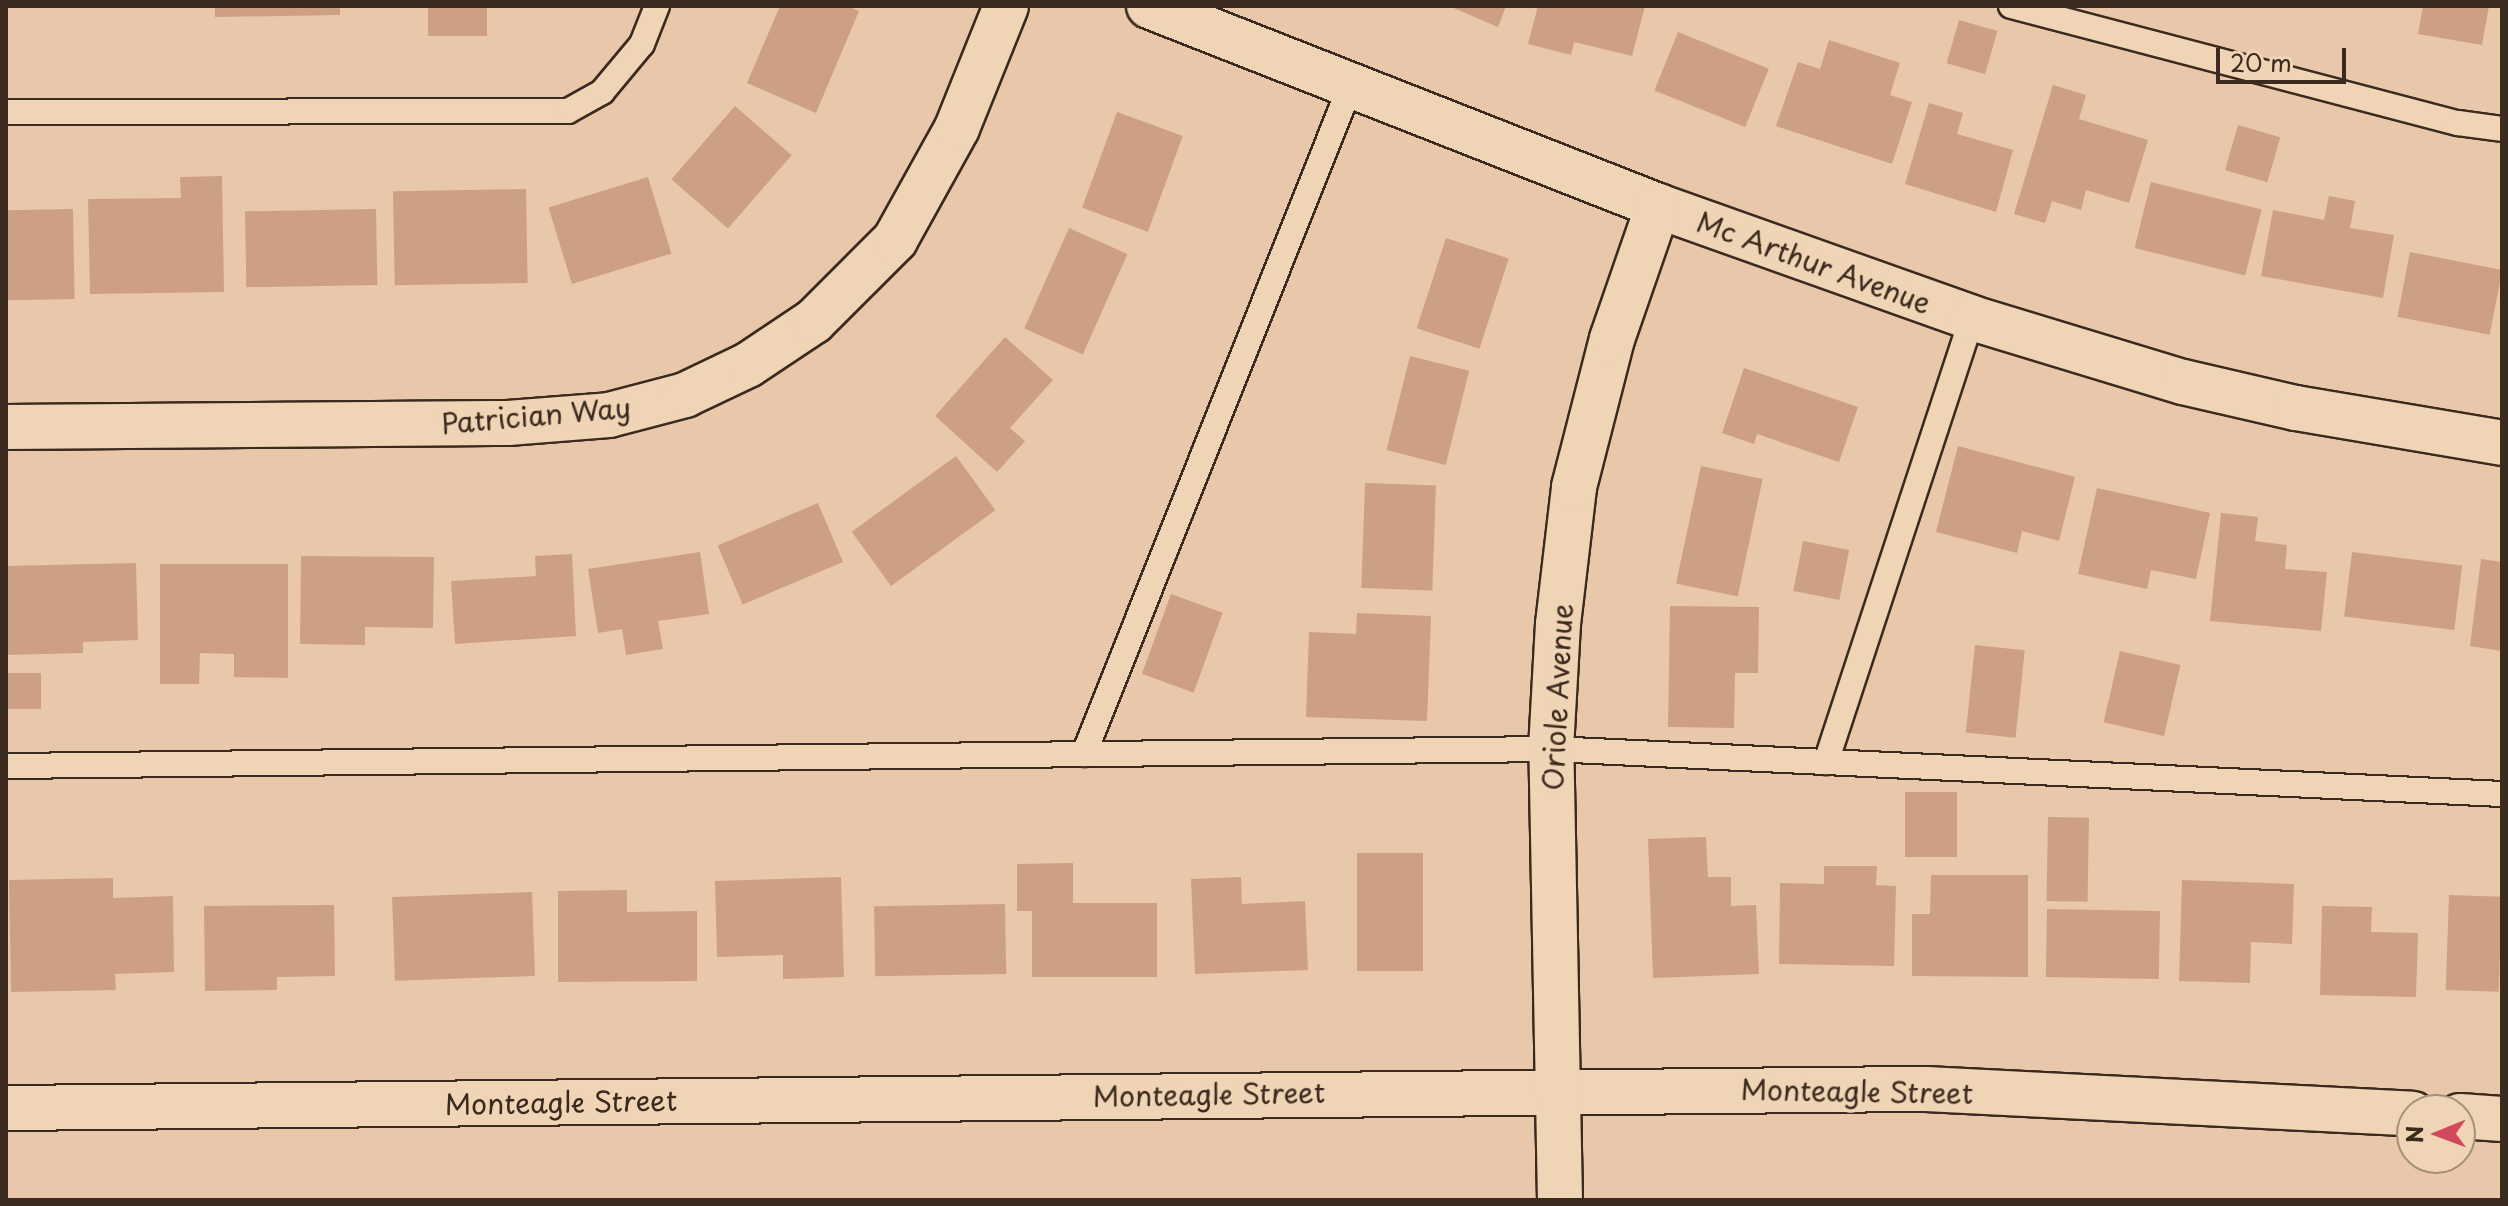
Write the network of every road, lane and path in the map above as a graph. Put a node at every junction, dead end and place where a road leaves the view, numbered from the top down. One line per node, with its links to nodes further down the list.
1 (657, 6): 6 (lane)
2 (1006, 6): 10 (street, Patrician Way)
3 (1149, 6): 5 (street, Mc Arthur Avenue)
4 (2011, 6): 7 (lane)
5 (1350, 87): 8 (street, Mc Arthur Avenue); 13 (lane)
6 (6, 112)
7 (2502, 129)
8 (1658, 206): 9 (street, Mc Arthur Avenue); 12 (street, Oriole Avenue)
9 (1972, 318): 11 (street, Mc Arthur Avenue); 14 (lane)
10 (6, 427)
11 (2502, 443)
12 (1551, 749): 13 (lane); 14 (lane); 17 (street, Oriole Avenue)
13 (1084, 754): 15 (lane)
14 (1826, 762): 16 (lane)
15 (6, 766)
16 (2502, 794)
17 (1555, 1090): 18 (street, Monteagle Street); 19 (street, Monteagle Street); 22 (street, Oriole Avenue)
18 (6, 1108)
19 (2396, 1113)
20 (2476, 1117): 21 (street)
21 (2502, 1119)
22 (1560, 1200)

